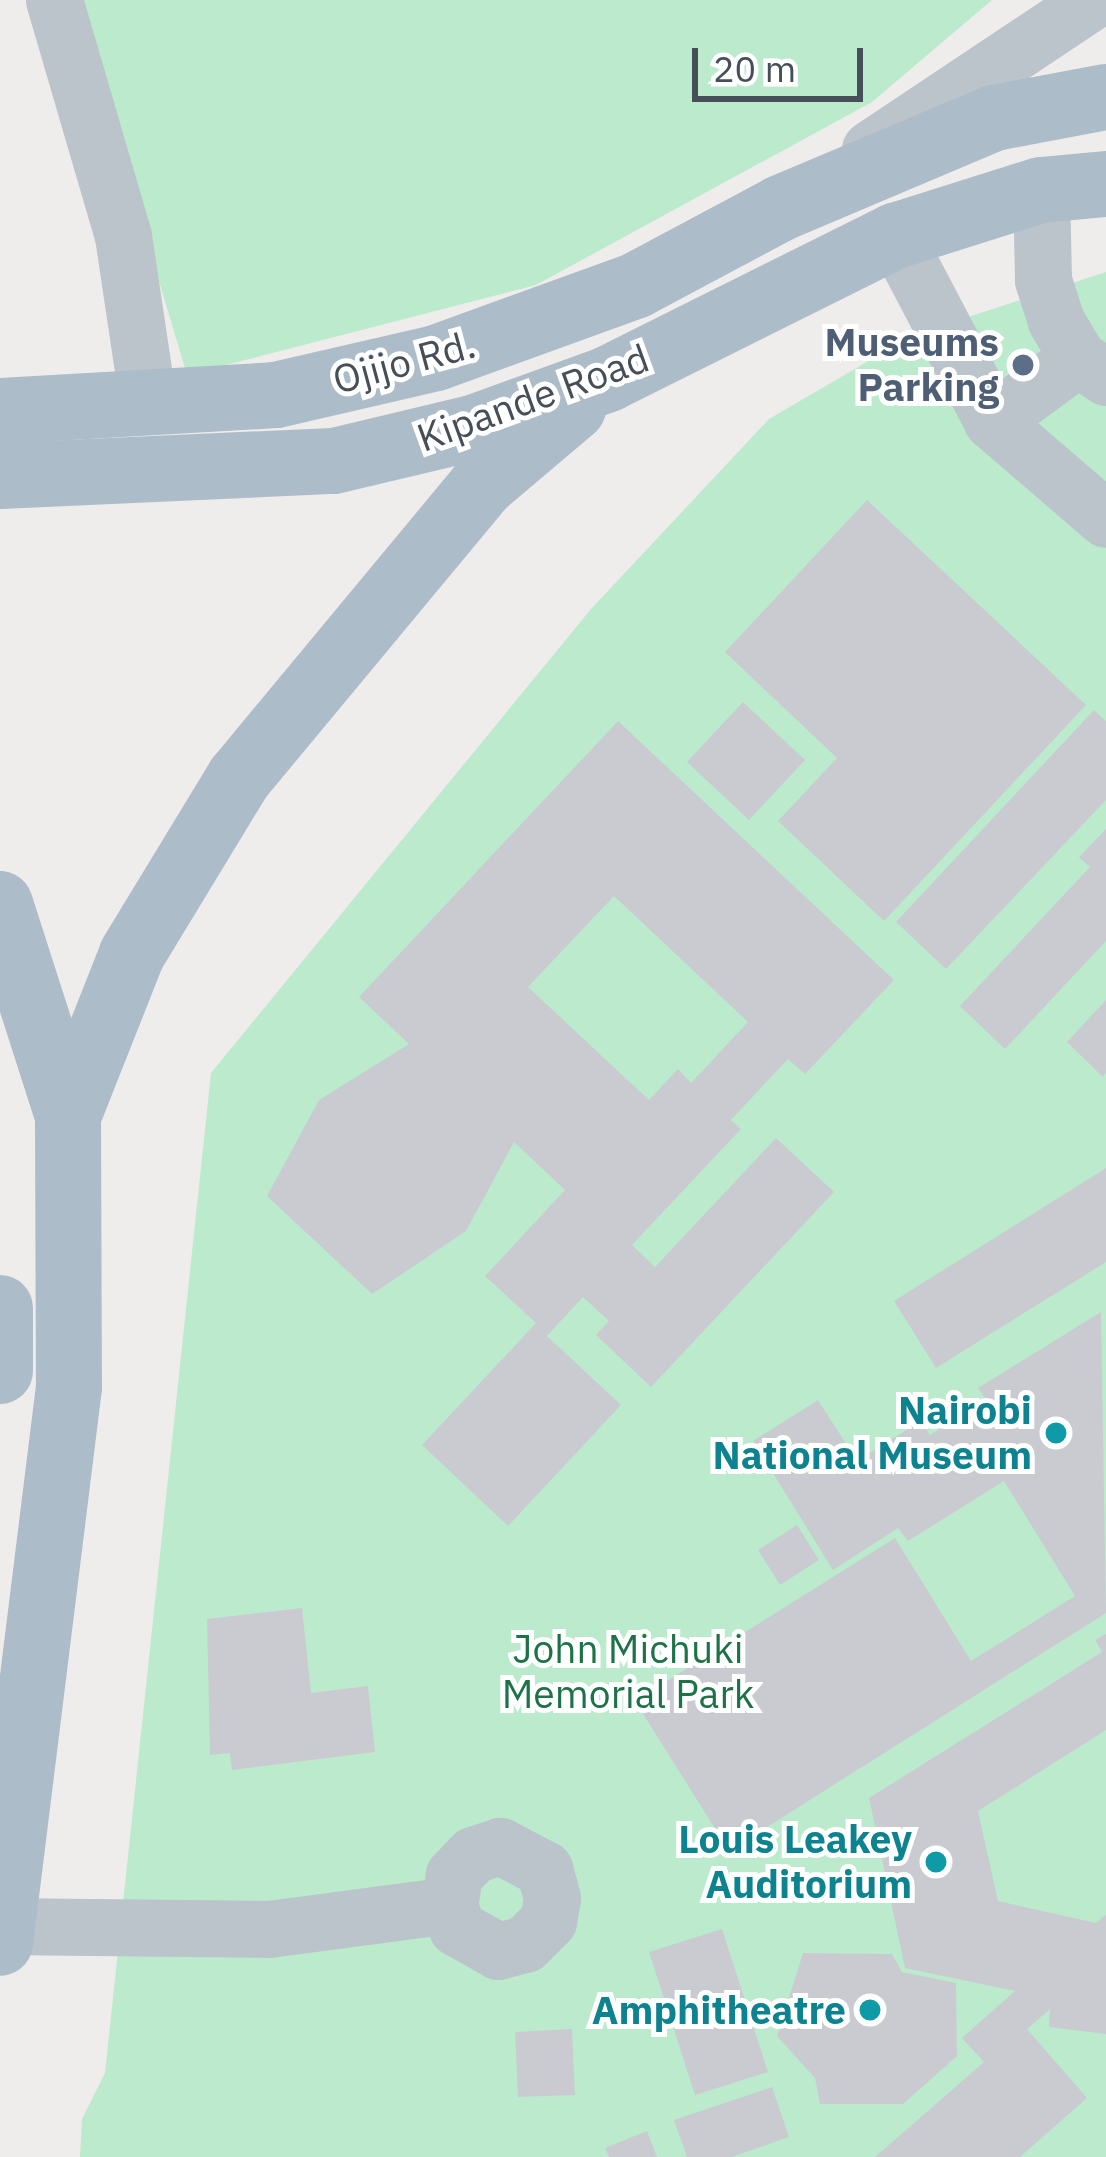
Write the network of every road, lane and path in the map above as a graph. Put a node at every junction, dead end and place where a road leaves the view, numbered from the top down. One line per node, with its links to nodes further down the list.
1 (54, 0): 10 (street)
2 (1094, 0): 6 (street)
3 (1106, 97): 6 (main road)
4 (1106, 184): 5 (main road, Kipande Road)
5 (1041, 190): 7 (main road, Kipande Road); 8 (street)
6 (782, 208): 10 (main road, Ojijo Rd.)
7 (895, 236): 9 (main road, Kipande Road); 12 (street)
8 (1092, 367): 12 (street)
9 (608, 379): 13 (main road, Kipande Road); 16 (main road)
10 (148, 404): 11 (main road, Ojijo Rd.)
11 (0, 411)
12 (992, 421): 14 (street)
13 (0, 476)
14 (1106, 519)
15 (0, 904): 16 (main road)
16 (68, 1116): 17 (main road)
17 (47, 1594): 18 (main road); 20 (main road)
18 (0, 1740)
19 (449, 1905): 20 (street)
20 (1, 1932)

